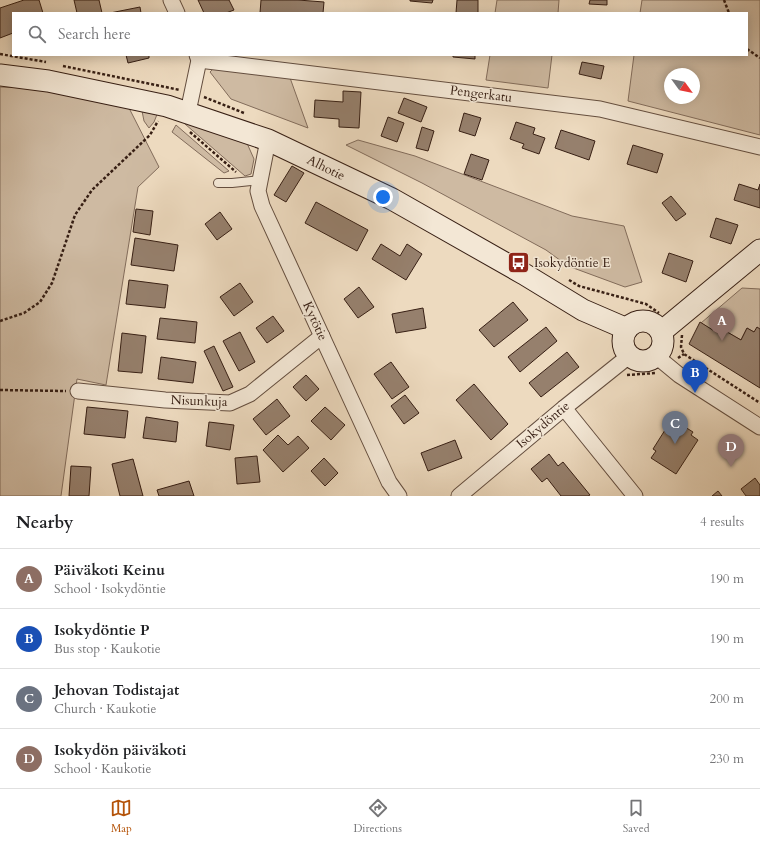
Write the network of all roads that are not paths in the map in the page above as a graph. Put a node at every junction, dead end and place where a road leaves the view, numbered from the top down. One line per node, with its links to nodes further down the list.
1 (171, 0): 2 (street)
2 (177, 12)
3 (198, 57): 5 (street); 7 (street, Pengerkatu)
4 (0, 75): 5 (street, Alhotie)
5 (186, 120): 6 (street, Alhotie)
6 (268, 140): 8 (street, Kytötie); 11 (street, Alhotie)
7 (760, 147)
8 (253, 181): 9 (lane); 13 (street, Kytötie)
9 (218, 182)
10 (760, 250): 12 (street)
11 (627, 328): 12 (street); 14 (street)
12 (660, 332): 15 (street)
13 (322, 336): 16 (street, Nisunkuja); 19 (street, Kytötie)
14 (629, 356): 15 (street); 17 (street, Isokydöntie)
15 (656, 356): 18 (street)
16 (78, 392)
17 (564, 408): 20 (street, Isokydöntie); 21 (street)
18 (760, 427)
19 (399, 496)
20 (459, 496)
21 (635, 496)

